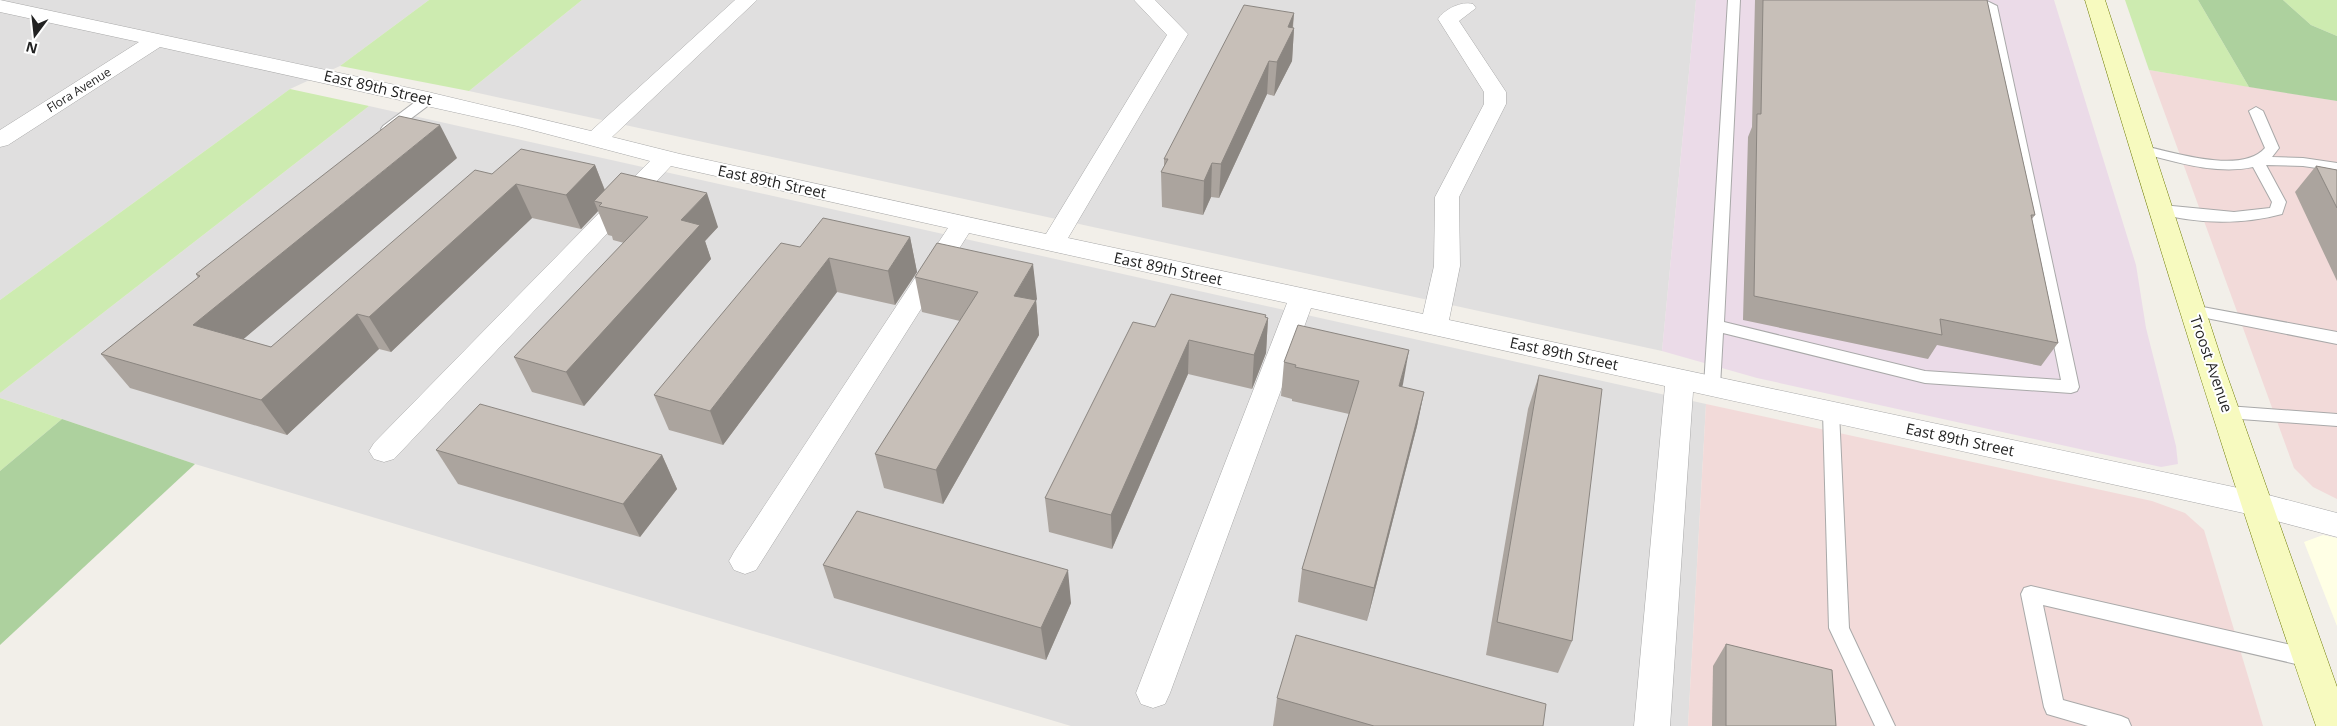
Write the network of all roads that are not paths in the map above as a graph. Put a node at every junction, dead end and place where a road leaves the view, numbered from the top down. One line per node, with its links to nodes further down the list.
1 (747, 0): 12 (street)
2 (1144, 0): 20 (street)
3 (1734, 0): 24 (lane)
4 (1974, 0): 24 (lane)
5 (2096, 0): 14 (main road, Troost Avenue)
6 (0, 6): 8 (street, East 89th Street)
7 (1466, 8): 23 (street)
8 (157, 40): 9 (street, East 89th Street); 13 (street, Flora Avenue)
9 (428, 99): 11 (lane); 12 (street, East 89th Street)
10 (2256, 111): 16 (lane)
11 (379, 136)
12 (596, 139): 15 (street, East 89th Street)
13 (0, 140)
14 (2141, 149): 16 (lane); 18 (main road, Troost Avenue)
15 (666, 158): 19 (street, East 89th Street); 31 (street)
16 (2257, 161): 17 (lane); 18 (lane)
17 (2337, 167)
18 (2162, 210): 22 (main road, Troost Avenue)
19 (963, 224): 20 (street, East 89th Street); 34 (street)
20 (1052, 244): 21 (street, East 89th Street)
21 (1302, 298): 23 (street, East 89th Street); 36 (street)
22 (2192, 310): 25 (lane); 29 (main road, Troost Avenue)
23 (1434, 326): 26 (street, East 89th Street)
24 (1716, 326): 27 (lane)
25 (2337, 338)
26 (1680, 379): 27 (street, East 89th Street); 37 (street)
27 (1712, 386): 28 (street, East 89th Street)
28 (1831, 412): 32 (street, East 89th Street); 38 (lane)
29 (2227, 412): 30 (lane); 32 (main road, Troost Avenue)
30 (2337, 420)
31 (384, 451)
32 (2257, 504): 33 (street, East 89th Street); 35 (main road, Troost Avenue)
33 (2337, 525)
34 (744, 561)
35 (2309, 658): 39 (lane); 40 (main road, Troost Avenue)
36 (1153, 693)
37 (1652, 726)
38 (1885, 726)
39 (2121, 726)
40 (2334, 726)

